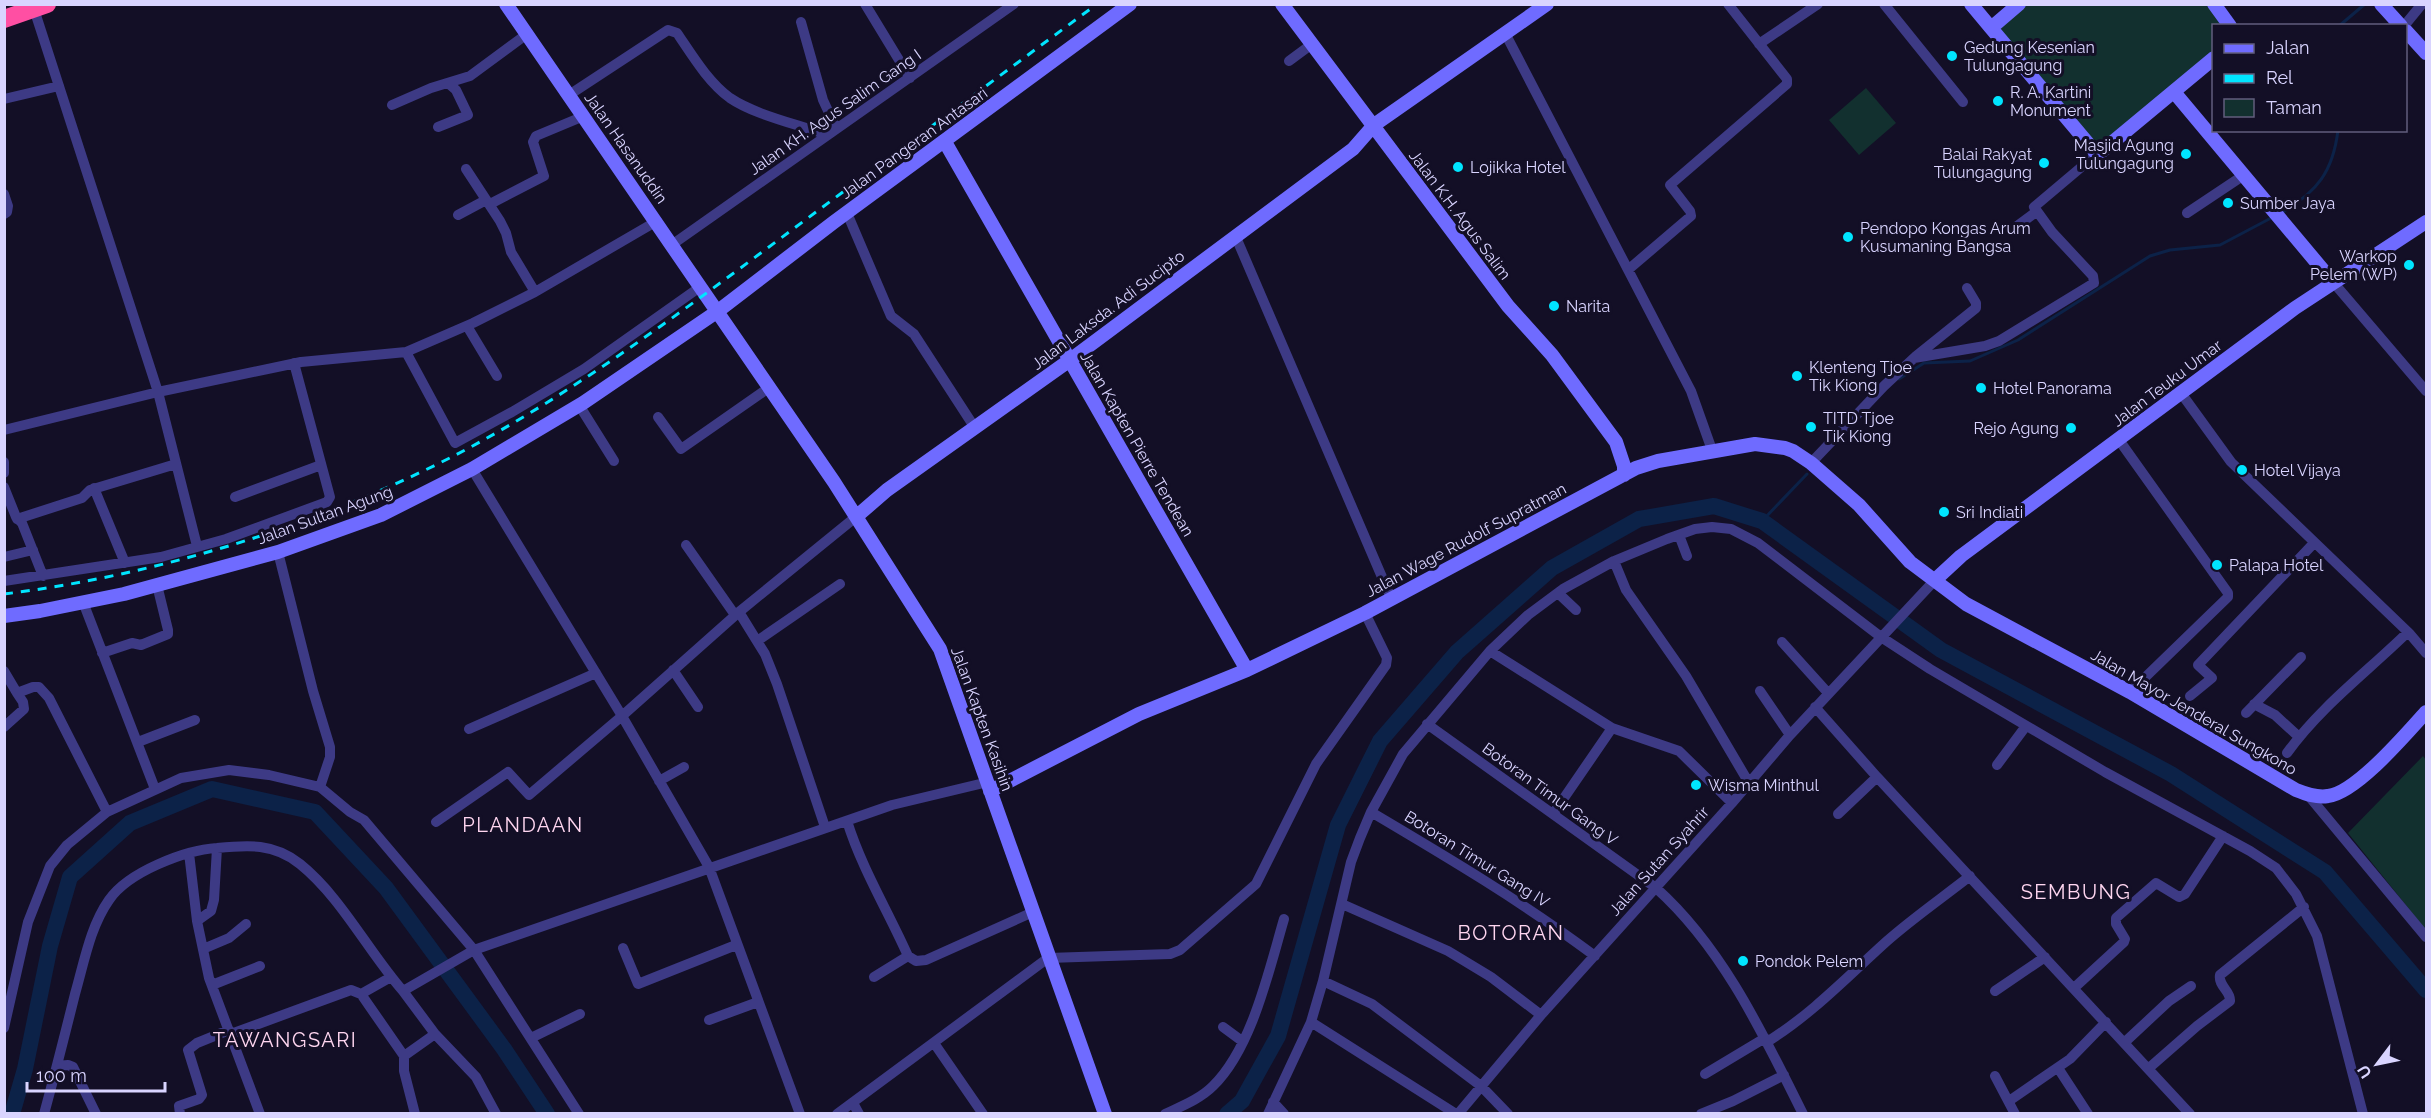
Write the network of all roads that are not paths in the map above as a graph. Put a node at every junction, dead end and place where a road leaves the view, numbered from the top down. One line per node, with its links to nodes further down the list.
1 (506, 4): 24 (street, Jalan Hasanuddin)
2 (865, 4): 30 (street)
3 (1014, 4): 30 (street, Jalan KH. Agus Salim Gang I)
4 (1130, 4): 42 (street, Jalan Pangeran Antasari)
5 (1282, 4): 25 (street, Jalan K.H. Agus Salim)
6 (1547, 4): 23 (street, Jalan Laksda. Adi Sucipto)
7 (1728, 4): 26 (street)
8 (1818, 4): 26 (street)
9 (1884, 4): 36 (street)
10 (1971, 4): 21 (street)
11 (2019, 4): 21 (street)
12 (2214, 4): 18 (street)
13 (2422, 4): 20 (street)
14 (43, 6): 16 (highway); 32 (street)
15 (2385, 9): 19 (street)
16 (4, 20)
17 (801, 22): 41 (street)
18 (2229, 24)
19 (2401, 24)
20 (2405, 24)
21 (1991, 28): 43 (street)
22 (2407, 32): 27 (street)
23 (1505, 33): 39 (street, Jalan Laksda. Adi Sucipto); 58 (street)
24 (527, 34): 31 (street); 34 (street, Jalan Hasanuddin)
25 (1312, 44): 29 (street); 39 (street, Jalan K.H. Agus Salim)
26 (1759, 44): 58 (street)
27 (2427, 53)
28 (2212, 60): 33 (street)
29 (1289, 61)
30 (910, 78): 41 (street, Jalan KH. Agus Salim Gang I)
31 (448, 83): 37 (street); 40 (street)
32 (59, 86): 35 (street); 72 (street)
33 (2174, 92): 43 (street); 45 (street)
34 (569, 95): 38 (street, Jalan Hasanuddin); 41 (street)
35 (4, 99)
36 (1963, 102)
37 (392, 105)
38 (584, 116): 47 (street); 53 (street, Jalan Hasanuddin)
39 (1374, 125): 56 (street, Jalan Laksda. Adi Sucipto); 87 (street, Jalan K.H. Agus Salim)
40 (438, 127)
41 (831, 131): 57 (street, Jalan KH. Agus Salim Gang I)
42 (945, 142): 49 (street, Jalan Pangeran Antasari); 67 (street, Jalan Kapten Pierre Tendean)
43 (2098, 153): 48 (street)
44 (466, 169): 47 (street)
45 (2244, 175): 50 (street); 59 (street)
46 (4, 195): 51 (street)
47 (488, 202): 52 (street); 62 (street)
48 (2036, 212): 55 (street); 66 (street)
49 (847, 213): 63 (street, Jalan Pangeran Antasari); 76 (street)
50 (2187, 213)
51 (4, 214)
52 (458, 215)
53 (657, 221): 57 (street, Jalan Hasanuddin); 62 (street)
54 (2426, 222): 59 (street, Jalan Teuku Umar)
55 (2013, 229)
56 (1235, 235): 67 (street, Jalan Laksda. Adi Sucipto); 109 (street)
57 (673, 244): 60 (street, Jalan Hasanuddin)
58 (1629, 269): 79 (street)
59 (2333, 282): 71 (street); 73 (street, Jalan Teuku Umar)
60 (700, 287): 63 (street, Jalan Hasanuddin); 65 (street)
61 (1967, 288): 66 (street)
62 (535, 292): 64 (street)
63 (718, 311): 70 (street, Jalan Kapten Kasihin); 74 (street, Jalan Sultan Agung)
64 (467, 326): 65 (street); 69 (street)
65 (406, 352): 68 (street)
66 (1914, 358): 82 (street)
67 (1070, 360): 76 (street, Jalan Laksda. Adi Sucipto); 123 (street, Jalan Kapten Pierre Tendean)
68 (302, 362): 72 (street); 84 (street)
69 (496, 376)
70 (770, 387): 75 (street); 91 (street, Jalan Kapten Kasihin)
71 (2427, 391)
72 (158, 392): 77 (street); 83 (street)
73 (2181, 393): 78 (street, Jalan Teuku Umar); 94 (street)
74 (579, 405): 80 (street); 85 (street, Jalan Sultan Agung)
75 (658, 417)
76 (975, 428): 91 (street, Jalan Laksda. Adi Sucipto)
77 (4, 430)
78 (2119, 440): 104 (street, Jalan Teuku Umar); 128 (street)
79 (1712, 450): 82 (street, Jalan Wage Rudolf Supratman); 87 (street, Jalan Wage Rudolf Supratman)
80 (614, 461)
81 (4, 462): 86 (street)
82 (1811, 463): 104 (street, Jalan Wage Rudolf Supratman)
83 (176, 464): 89 (street); 96 (street)
84 (321, 465): 90 (street); 96 (street)
85 (472, 469): 98 (street, Jalan Sultan Agung); 126 (street)
86 (4, 473)
87 (1624, 475): 109 (street, Jalan Wage Rudolf Supratman)
88 (4, 487): 92 (street)
89 (94, 488): 92 (street); 102 (street)
90 (235, 497)
91 (857, 516): 112 (street); 154 (street, Jalan Kapten Kasihin)
92 (18, 519): 97 (street)
93 (1679, 535): 99 (street); 101 (street); 116 (street)
94 (2314, 543): 115 (street); 131 (street)
95 (686, 545): 112 (street)
96 (197, 546): 102 (street)
97 (33, 550): 100 (street); 103 (street)
98 (278, 552): 107 (street, Jalan Sultan Agung); 153 (street)
99 (1687, 556)
100 (4, 557)
101 (1614, 561): 108 (street); 152 (street)
102 (125, 563): 103 (street)
103 (43, 576): 105 (street)
104 (1935, 580): 116 (street, Jalan Sutan Syahrir); 128 (street, Jalan Mayor Jenderal Sungkono)
105 (4, 581)
106 (840, 584): 117 (street)
107 (156, 585): 110 (street, Jalan Sultan Agung); 120 (street)
108 (1558, 593): 111 (street); 119 (street)
109 (1391, 598): 113 (street, Jalan Wage Rudolf Supratman)
110 (83, 602): 114 (street, Jalan Sultan Agung); 120 (street)
111 (1576, 610)
112 (737, 613): 117 (street); 125 (street)
113 (1365, 613): 123 (street, Jalan Wage Rudolf Supratman); 182 (street)
114 (4, 616)
115 (2408, 632): 121 (street); 145 (street)
116 (1883, 635): 130 (street, Jalan Sutan Syahrir); 140 (street)
117 (757, 641): 164 (street)
118 (1782, 642): 130 (street)
119 (1490, 651): 139 (street); 142 (street)
120 (102, 653): 146 (street)
121 (2427, 653)
122 (2301, 657): 132 (street)
123 (1247, 669): 154 (street, Jalan Wage Rudolf Supratman)
124 (4, 670): 129 (street)
125 (673, 670): 133 (street); 137 (street)
126 (596, 673): 137 (street); 143 (street)
127 (1760, 692): 144 (street)
128 (2130, 692): 156 (street, Jalan Mayor Jenderal Sungkono)
129 (17, 693): 141 (street); 158 (street)
130 (1828, 693): 134 (street, Jalan Sutan Syahrir)
131 (2190, 696)
132 (2254, 704): 136 (street); 145 (street)
133 (698, 707)
134 (1815, 707): 144 (street, Jalan Sutan Syahrir); 150 (street)
135 (2427, 712): 156 (street, Jalan Mayor Jenderal Sungkono)
136 (2246, 713)
137 (622, 716): 151 (street); 163 (street)
138 (195, 720): 146 (street)
139 (1427, 724): 159 (street); 160 (street, Botoran Timur Gang V)
140 (2026, 726): 148 (street); 165 (street)
141 (4, 727)
142 (1612, 728): 157 (street); 160 (street)
143 (469, 729)
144 (1790, 735): 152 (street, Jalan Sutan Syahrir)
145 (2299, 736): 147 (street)
146 (138, 741): 155 (street)
147 (2287, 753)
148 (1997, 765)
149 (684, 767): 151 (street)
150 (1877, 777): 161 (street); 169 (street)
151 (659, 780): 168 (street)
152 (1749, 783): 157 (street, Jalan Sutan Syahrir)
153 (320, 787): 155 (street); 181 (street)
154 (989, 787): 162 (street); 173 (street, Jalan Kapten Kasihin)
155 (154, 789): 158 (street)
156 (2308, 795): 177 (street)
157 (1732, 803): 170 (street, Jalan Sutan Syahrir)
158 (107, 812): 205 (street)
159 (1371, 812): 171 (street); 184 (street, Botoran Timur Gang IV)
160 (1553, 814): 170 (street, Botoran Timur Gang V)
161 (1838, 814)
162 (847, 821): 164 (street); 183 (street)
163 (436, 822)
164 (825, 827): 168 (street)
165 (2223, 836): 172 (street); 194 (street)
166 (217, 848): 167 (street); 175 (street); 189 (street)
167 (189, 853): 175 (street); 214 (street)
168 (709, 867): 178 (street); 181 (street)
169 (1970, 876): 185 (street); 209 (street)
170 (1656, 888): 184 (street, Jalan Sutan Syahrir); 209 (street, Botoran Timur Gang V)
171 (1342, 904): 191 (street); 200 (street)
172 (2304, 907): 216 (street); 246 (street)
173 (1033, 912): 183 (street); 186 (street, Jalan Kapten Kasihin)
174 (1284, 919): 210 (street)
175 (196, 921): 180 (street)
176 (246, 924): 180 (street)
177 (2427, 937)
178 (736, 945): 179 (street); 198 (street)
179 (622, 948)
180 (203, 949): 192 (street)
181 (474, 950): 195 (street); 208 (street)
182 (1152, 955): 186 (street); 188 (street)
183 (908, 956): 190 (street)
184 (1595, 956): 200 (street, Jalan Sutan Syahrir)
185 (2045, 957): 194 (street); 196 (street)
186 (1048, 958): 211 (street); 235 (street, Jalan Kapten Kasihin)
187 (260, 966): 192 (street)
188 (1154, 966)
189 (391, 977): 195 (street); 197 (street)
190 (874, 978)
191 (1323, 981): 202 (street); 220 (street)
192 (213, 985): 206 (street)
193 (2191, 986): 212 (street)
194 (2074, 988): 203 (street)
195 (403, 991): 207 (street)
196 (1995, 991)
197 (361, 994): 206 (street); 213 (street)
198 (758, 1002): 201 (street); 231 (street)
199 (580, 1014): 208 (street)
200 (1541, 1015): 220 (street, Jalan Sutan Syahrir)
201 (709, 1020)
202 (1311, 1022): 222 (street); 239 (street)
203 (2106, 1022): 212 (street); 215 (street)
204 (1223, 1027): 210 (street)
205 (4, 1028)
206 (230, 1032): 226 (street); 227 (street)
207 (435, 1034): 213 (street); 229 (street)
208 (531, 1038): 230 (street)
209 (1766, 1040): 217 (street); 218 (street, Botoran Timur Gang V)
210 (1242, 1041): 236 (street)
211 (934, 1042): 223 (street); 234 (street)
212 (2125, 1042): 216 (street)
213 (404, 1056): 228 (street)
214 (57, 1066): 224 (street); 225 (street)
215 (2058, 1068): 221 (street); 244 (street)
216 (2149, 1068): 245 (street)
217 (1706, 1074)
218 (1784, 1075): 241 (street); 242 (street, Botoran Timur Gang V)
219 (1995, 1076): 221 (street)
220 (1481, 1086): 239 (street, Jalan Sutan Syahrir); 240 (street)
221 (2009, 1101): 243 (street)
222 (1273, 1102): 237 (street); 238 (street)
223 (853, 1103): 232 (street); 233 (street)
224 (44, 1113)
225 (96, 1113)
226 (180, 1113)
227 (260, 1113)
228 (415, 1113)
229 (496, 1113)
230 (579, 1113)
231 (800, 1113)
232 (837, 1113)
233 (859, 1113)
234 (984, 1113)
235 (1105, 1113)
236 (1165, 1113)
237 (1268, 1113)
238 (1284, 1113)
239 (1457, 1113)
240 (1508, 1113)
241 (1701, 1113)
242 (1803, 1113)
243 (2015, 1113)
244 (2088, 1113)
245 (2190, 1113)
246 (2363, 1113)

